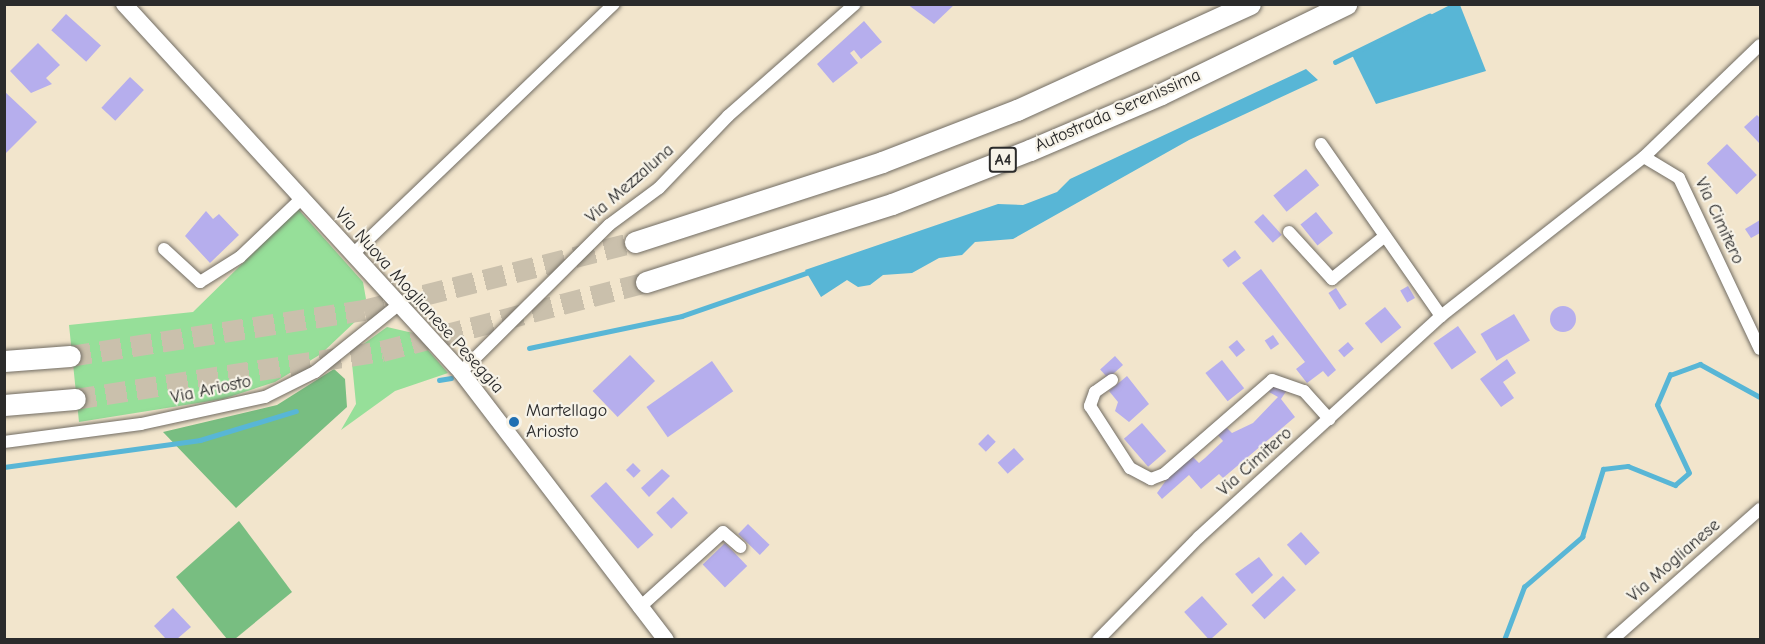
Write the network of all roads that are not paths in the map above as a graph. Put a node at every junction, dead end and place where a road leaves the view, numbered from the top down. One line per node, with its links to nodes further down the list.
1 (124, 4): 9 (main road, Via Nuova Moglianese Peseggia)
2 (614, 4): 14 (street)
3 (855, 4): 21 (street, Via Mezzaluna)
4 (1250, 4): 12 (highway, A4)
5 (1346, 4): 15 (highway, Autostrada Serenissima / A4)
6 (1761, 45): 8 (street, Via Cimitero)
7 (1321, 144): 11 (street)
8 (1644, 157): 17 (street, Via Cimitero); 18 (street, Via Cimitero)
9 (301, 199): 13 (street); 14 (main road, Via Nuova Moglianese Peseggia)
10 (1289, 232): 11 (street)
11 (1385, 236): 17 (street)
12 (635, 242)
13 (164, 249)
14 (352, 255): 16 (main road, Via Nuova Moglianese Peseggia)
15 (646, 282)
16 (398, 305): 21 (main road, Via Nuova Moglianese Peseggia); 26 (street, Via Ariosto)
17 (1441, 316): 25 (street, Via Cimitero)
18 (1761, 348)
19 (70, 356): 20 (highway)
20 (4, 361)
21 (460, 372): 29 (main road, Via Nuova Moglianese Peseggia)
22 (1112, 380): 25 (street)
23 (75, 399): 24 (highway)
24 (4, 405)
25 (1329, 419): 31 (street, Via Cimitero)
26 (4, 442)
27 (1761, 509): 32 (street, Via Moglianese)
28 (740, 548): 29 (street)
29 (639, 608): 30 (main road, Via Nuova Moglianese Peseggia)
30 (666, 639)
31 (1098, 639)
32 (1612, 639)

